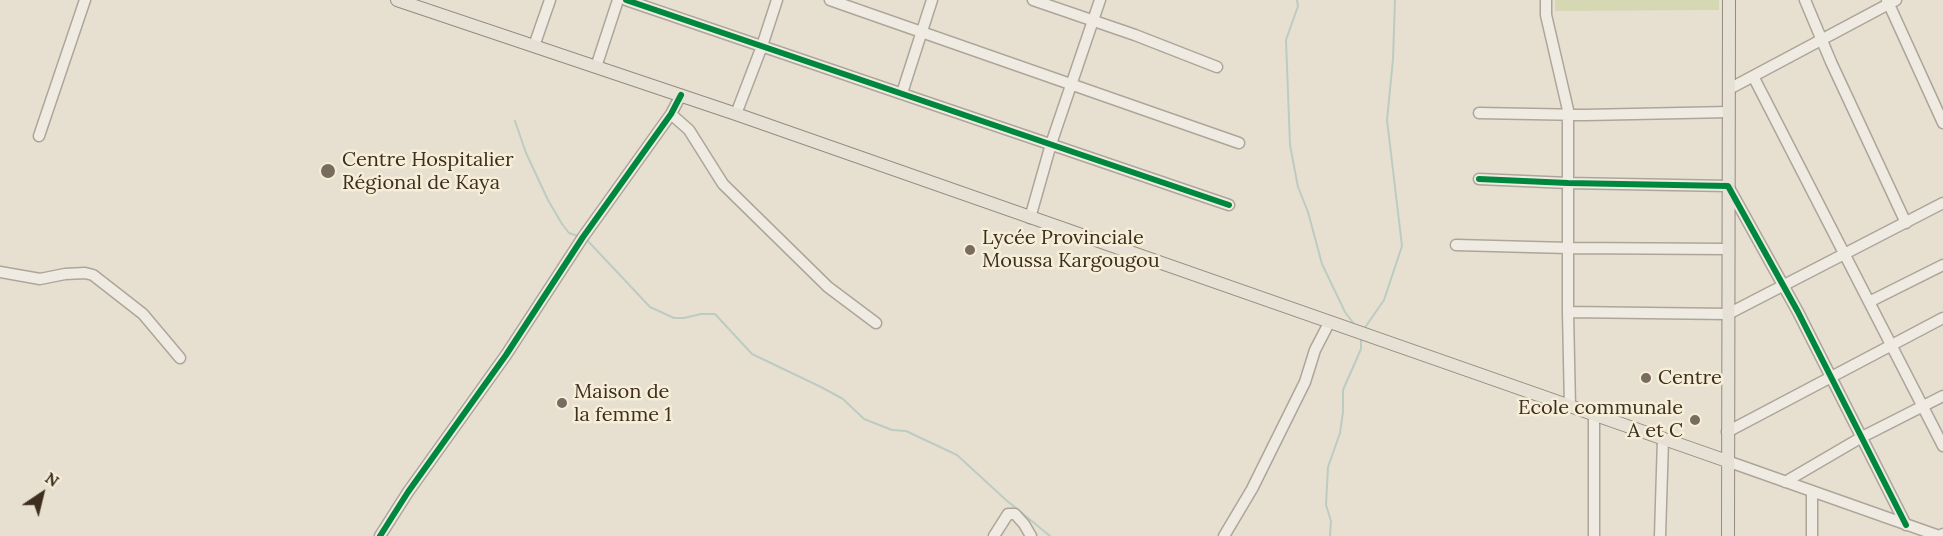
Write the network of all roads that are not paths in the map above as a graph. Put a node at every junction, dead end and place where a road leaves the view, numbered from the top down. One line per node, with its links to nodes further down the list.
1 (85, 0): 33 (street)
2 (397, 0): 18 (main road)
3 (550, 0): 18 (street)
4 (618, 0): 20 (street)
5 (626, 0): 19 (street)
6 (777, 0): 19 (street)
7 (830, 0): 16 (street)
8 (932, 0): 16 (street)
9 (1033, 0): 15 (street)
10 (1100, 0): 15 (street)
11 (1546, 0): 31 (street)
12 (1729, 0): 24 (main road)
13 (1805, 0): 17 (street)
14 (1891, 1): 17 (street); 32 (street)
15 (1093, 21): 21 (street); 23 (street)
16 (922, 31): 23 (street); 25 (street)
17 (1821, 40): 22 (street); 42 (street)
18 (534, 46): 20 (main road)
19 (762, 46): 25 (street); 30 (street)
20 (596, 67): 26 (main road)
21 (1217, 67)
22 (1753, 76): 24 (street); 46 (street)
23 (1072, 83): 34 (street); 35 (street)
24 (1729, 89): 27 (main road)
25 (902, 93): 35 (street)
26 (681, 95): 29 (street); 30 (main road)
27 (1728, 112): 31 (street); 38 (main road)
28 (1479, 113): 31 (street)
29 (671, 114): 54 (street); 72 (street)
30 (736, 114): 41 (main road)
31 (1568, 114): 37 (street)
32 (1943, 123)
33 (39, 136)
34 (1239, 143)
35 (1051, 144): 40 (street); 41 (street)
36 (1479, 179): 37 (street)
37 (1568, 183): 38 (street); 44 (street)
38 (1728, 186): 45 (main road); 49 (street)
39 (1943, 203): 42 (street)
40 (1229, 205)
41 (1030, 218): 55 (main road)
42 (1906, 223): 46 (street)
43 (1456, 245): 44 (street)
44 (1568, 249): 45 (street); 51 (street)
45 (1728, 249): 52 (main road)
46 (1845, 255): 49 (street); 50 (street)
47 (1943, 265): 50 (street)
48 (0, 272): 57 (street)
49 (1783, 286): 52 (street); 58 (street)
50 (1869, 302): 56 (street)
51 (1568, 312): 52 (street); 61 (street)
52 (1728, 314): 63 (main road)
53 (1943, 318): 56 (street)
54 (876, 322)
55 (1329, 323): 61 (main road); 75 (street)
56 (1892, 346): 58 (street); 60 (street)
57 (180, 358)
58 (1831, 378): 63 (street); 64 (street)
59 (1943, 396): 60 (street)
60 (1922, 405): 64 (street); 66 (street)
61 (1570, 407): 62 (main road)
62 (1594, 416): 65 (main road); 76 (street)
63 (1727, 432): 67 (main road)
64 (1862, 437): 68 (street); 70 (street)
65 (1663, 440): 67 (main road); 77 (street)
66 (1943, 446)
67 (1727, 461): 68 (street); 78 (main road)
68 (1785, 482): 69 (street)
69 (1812, 491): 70 (street); 79 (street)
70 (1906, 525): 71 (street)
71 (1943, 534)
72 (381, 536)
73 (994, 536): 74 (street)
74 (1031, 536)
75 (1224, 536)
76 (1594, 536)
77 (1660, 536)
78 (1728, 536)
79 (1812, 536)

